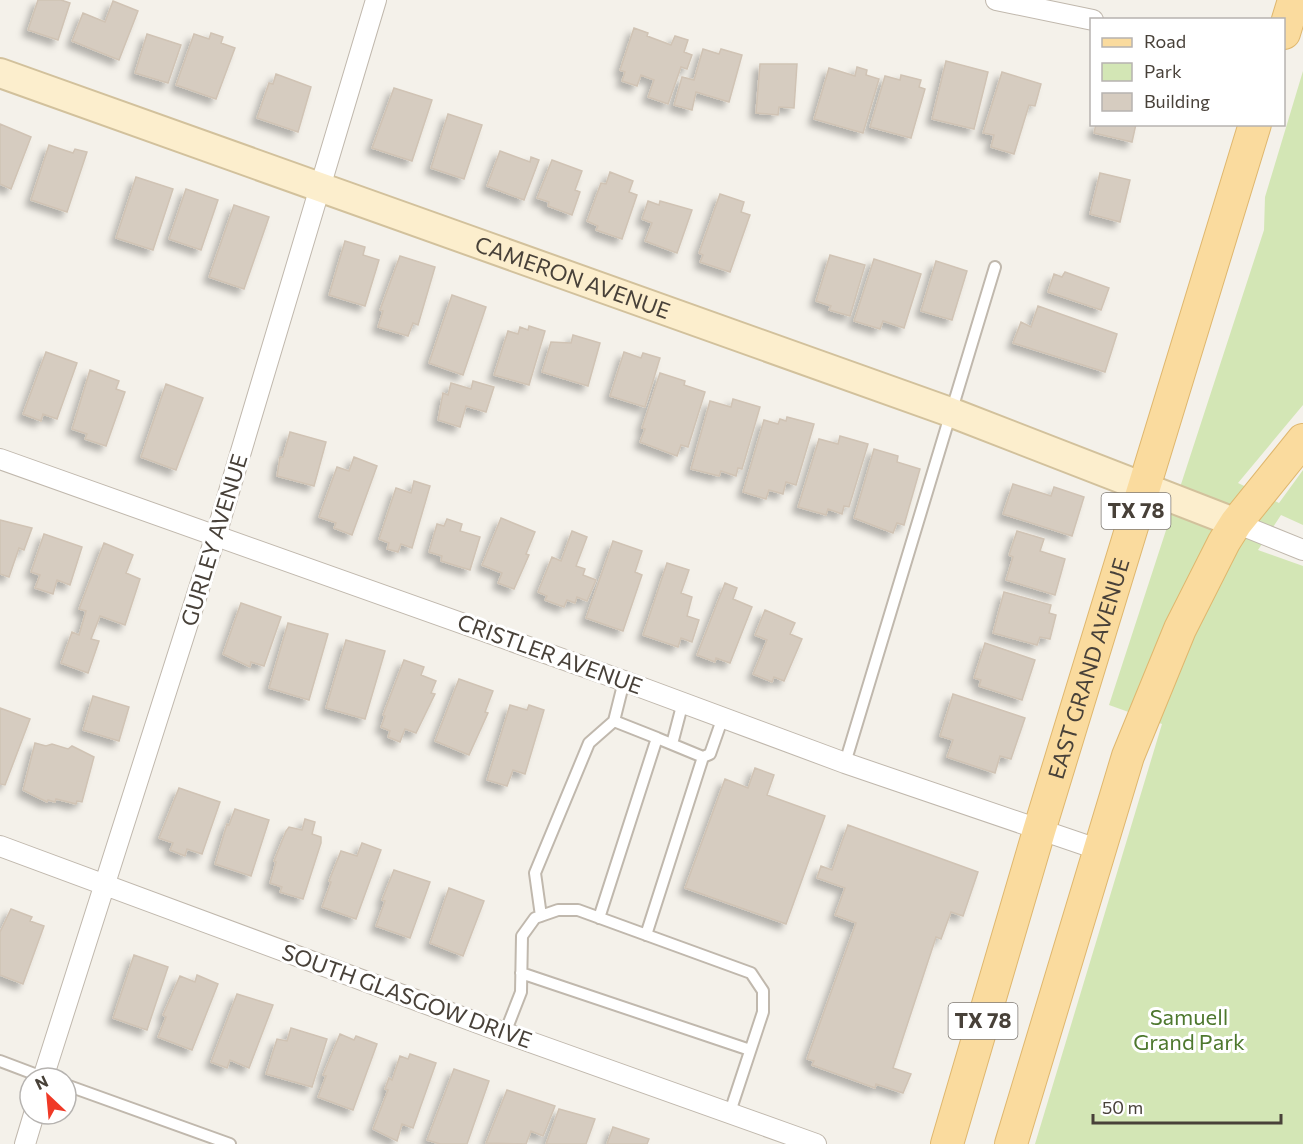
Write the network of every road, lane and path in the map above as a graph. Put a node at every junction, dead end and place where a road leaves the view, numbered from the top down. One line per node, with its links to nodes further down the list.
1 (375, 0): 8 (street, GURLEY AVENUE)
2 (996, 0): 4 (street)
3 (1294, 0): 5 (main road)
4 (1090, 19)
5 (1285, 30)
6 (0, 73): 8 (street, CAMERON AVENUE)
7 (1254, 126): 13 (main road, EAST GRAND AVENUE / TX 78)
8 (319, 189): 10 (street, CAMERON AVENUE); 15 (street, GURLEY AVENUE)
9 (995, 267): 10 (lane)
10 (950, 412): 13 (street, CAMERON AVENUE); 24 (lane)
11 (1303, 440): 14 (main road, TX 78)
12 (0, 459): 15 (street, CRISTLER AVENUE)
13 (1143, 487): 14 (street, CAMERON AVENUE); 25 (main road, EAST GRAND AVENUE / TX 78)
14 (1236, 523): 16 (street); 27 (main road, TX 78)
15 (216, 535): 17 (street, CRISTLER AVENUE); 28 (street, GURLEY AVENUE)
16 (1303, 550)
17 (624, 681): 18 (street, CRISTLER AVENUE); 20 (lane)
18 (684, 702): 19 (street, CRISTLER AVENUE); 22 (lane)
19 (723, 717): 23 (lane); 24 (street, CRISTLER AVENUE)
20 (614, 722): 21 (lane); 29 (lane)
21 (657, 738): 22 (lane); 30 (lane)
22 (672, 744): 23 (lane)
23 (703, 757): 31 (lane)
24 (845, 764): 25 (street, CRISTLER AVENUE)
25 (1039, 831): 27 (street, CRISTLER AVENUE); 44 (main road, EAST GRAND AVENUE / TX 78)
26 (0, 846): 28 (street, SOUTH GLASGOW DRIVE)
27 (1100, 850): 45 (main road, TX 78)
28 (105, 883): 33 (street, SOUTH GLASGOW DRIVE); 36 (street, GURLEY AVENUE)
29 (541, 916): 30 (lane); 32 (lane)
30 (599, 918): 31 (lane)
31 (646, 935): 34 (lane)
32 (521, 973): 33 (lane); 34 (lane)
33 (505, 1033): 39 (street, SOUTH GLASGOW DRIVE)
34 (750, 1050): 39 (lane)
35 (0, 1062): 37 (lane)
36 (48, 1066)
37 (18, 1069)
38 (78, 1089): 42 (lane)
39 (730, 1112): 43 (street, SOUTH GLASGOW DRIVE)
40 (31, 1126): 41 (street)
41 (26, 1144)
42 (230, 1144)
43 (816, 1144)
44 (947, 1144)
45 (1011, 1144)

